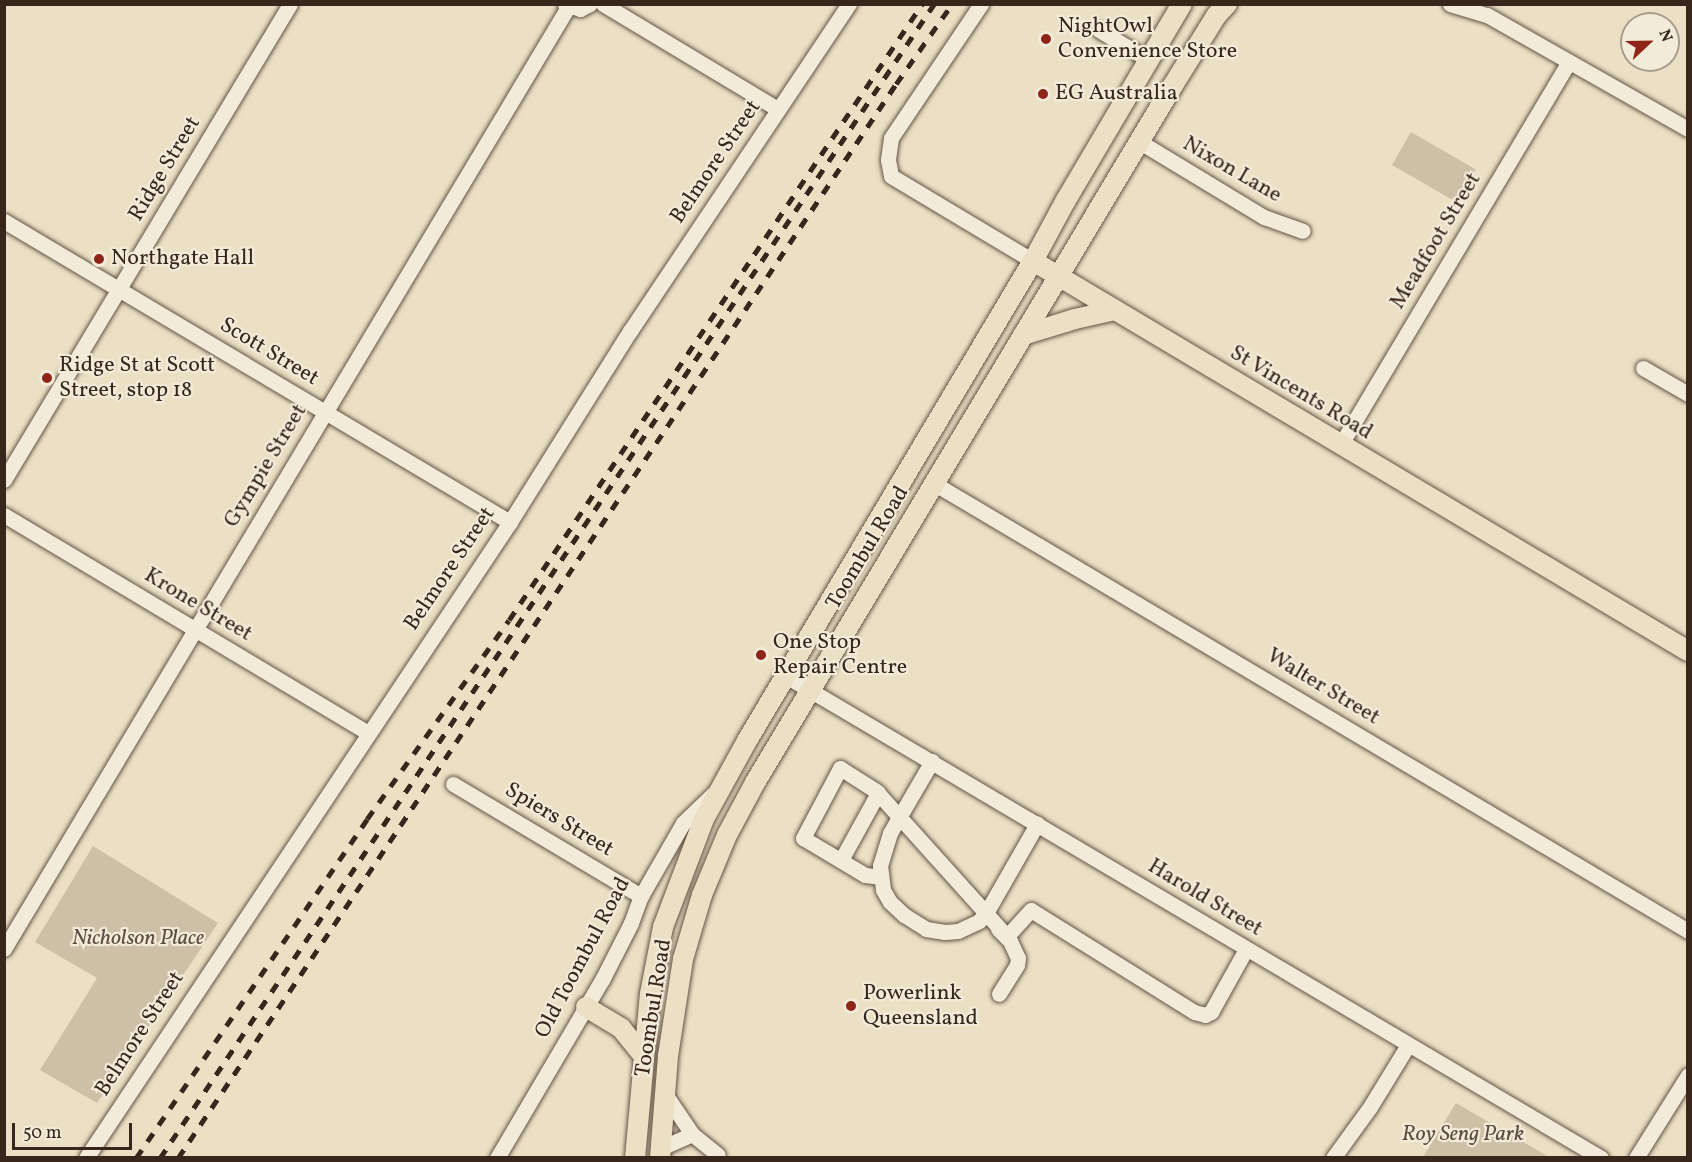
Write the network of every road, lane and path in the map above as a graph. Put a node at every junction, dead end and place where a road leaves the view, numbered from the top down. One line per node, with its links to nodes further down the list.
1 (290, 4): 21 (street, Ridge Street)
2 (590, 4): 9 (street)
3 (603, 4): 14 (street)
4 (849, 4): 14 (street, Belmore Street)
5 (981, 4): 19 (street, St Vincents Road)
6 (1182, 4): 12 (main road, Toombul Road)
7 (1227, 4): 16 (main road, Toombul Road)
8 (1450, 4): 10 (street)
9 (567, 6): 26 (street, Gympie Street)
10 (1482, 10): 13 (street)
11 (1114, 24): 12 (street)
12 (1149, 60): 19 (main road, Toombul Road)
13 (1569, 62): 15 (street); 27 (street, Meadfoot Street)
14 (778, 109): 31 (street, Belmore Street)
15 (1688, 129)
16 (1140, 142): 18 (street, Nixon Lane); 20 (main road, Toombul Road)
17 (4, 221): 21 (street, Scott Street)
18 (1304, 231)
19 (1033, 261): 20 (main road, St Vincents Road); 34 (main road, Toombul Road)
20 (1059, 277): 22 (main road, St Vincents Road); 23 (main road, Toombul Road)
21 (118, 289): 26 (street, Scott Street); 28 (street, Ridge Street)
22 (1115, 310): 23 (main road); 27 (main road, St Vincents Road)
23 (1023, 335): 29 (main road, Toombul Road)
24 (1643, 368): 25 (street)
25 (1688, 394)
26 (325, 412): 31 (street, Scott Street); 32 (street, Gympie Street)
27 (1341, 444): 33 (main road, St Vincents Road)
28 (4, 480)
29 (935, 484): 35 (main road, Toombul Road); 48 (street, Walter Street)
30 (4, 515): 32 (street, Krone Street)
31 (510, 522): 36 (street, Belmore Street)
32 (195, 630): 36 (street, Krone Street); 49 (street, Gympie Street)
33 (1688, 651)
34 (786, 676): 35 (street, Harold Street); 39 (main road, Toombul Road)
35 (812, 690): 37 (street, Harold Street); 56 (main road, Toombul Road)
36 (368, 733): 60 (street, Belmore Street)
37 (932, 761): 41 (street); 42 (street, Harold Street)
38 (453, 784): 45 (street, Spiers Street)
39 (720, 787): 45 (street, Old Toombul Road); 54 (main road, Toombul Road)
40 (878, 793): 41 (street); 43 (street); 43 (street)
41 (899, 817): 44 (street); 46 (street)
42 (1037, 824): 46 (street); 50 (street, Harold Street)
43 (841, 860): 44 (street)
44 (881, 877): 46 (street)
45 (641, 896): 52 (street, Old Toombul Road)
46 (986, 913): 47 (street)
47 (998, 929): 50 (street); 51 (street)
48 (1688, 931)
49 (4, 949)
50 (1246, 949): 53 (street, Harold Street)
51 (999, 994)
52 (586, 1007): 54 (main road); 61 (street, Old Toombul Road)
53 (1408, 1045): 63 (street); 64 (street, Harold Street)
54 (644, 1056): 62 (main road, Toombul Road)
55 (1688, 1075): 65 (street)
56 (666, 1094): 57 (street); 58 (main road, Toombul Road)
57 (692, 1134): 58 (street); 59 (street)
58 (661, 1153)
59 (718, 1155)
60 (86, 1158)
61 (496, 1158)
62 (635, 1158)
63 (1333, 1158)
64 (1600, 1158)
65 (1636, 1158)

